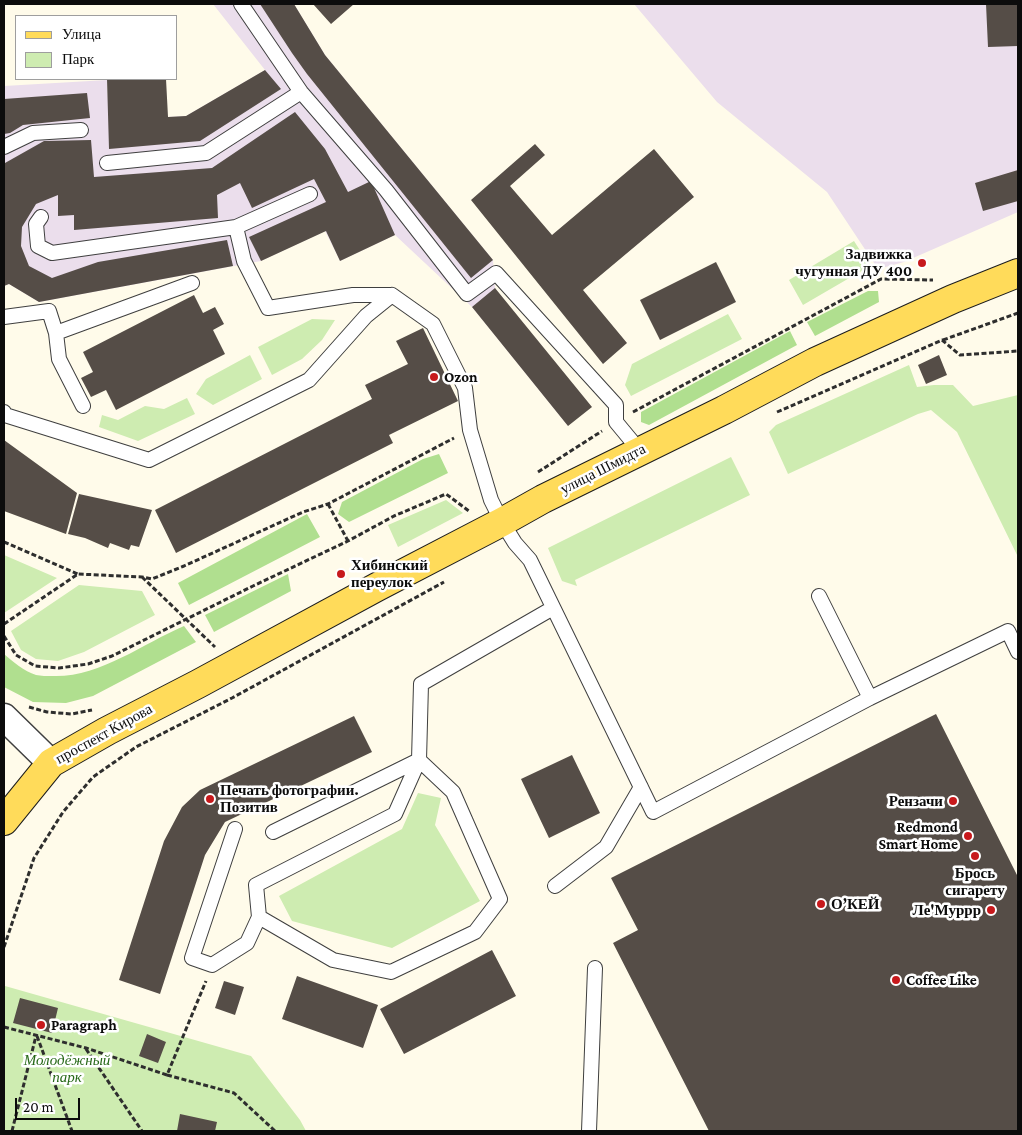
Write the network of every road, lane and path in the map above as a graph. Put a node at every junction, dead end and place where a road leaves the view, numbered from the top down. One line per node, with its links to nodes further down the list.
1 (240, 4): 2 (lane)
2 (301, 92): 5 (lane); 21 (lane)
3 (81, 130): 4 (lane)
4 (4, 147)
5 (107, 163)
6 (310, 194): 8 (lane)
7 (41, 217): 8 (lane)
8 (236, 227): 12 (lane)
9 (1018, 273): 23 (main road, улица Шмидта)
10 (941, 280): 21 (path)
11 (192, 283): 15 (lane)
12 (392, 295): 19 (lane); 22 (lane)
13 (1018, 313): 16 (path)
14 (4, 317): 15 (lane)
15 (56, 333): 18 (lane)
16 (942, 340): 17 (path); 20 (path)
17 (1018, 351)
18 (83, 406)
19 (4, 412)
20 (771, 415)
21 (616, 422): 23 (lane); 24 (path)
22 (470, 430): 25 (path); 27 (lane)
23 (640, 451): 27 (main road, улица Шмидта)
24 (532, 476)
25 (328, 504): 28 (path); 31 (path)
26 (470, 512): 28 (path)
27 (502, 522): 34 (lane); 40 (main road, улица Шмидта)
28 (348, 541): 35 (path)
29 (4, 542): 30 (path)
30 (78, 574): 31 (path); 36 (path)
31 (142, 577): 35 (path)
32 (448, 580): 53 (path)
33 (819, 596): 41 (lane)
34 (554, 608): 45 (lane); 47 (lane)
35 (186, 619): 37 (path); 38 (path)
36 (4, 624)
37 (4, 636)
38 (217, 649)
39 (1018, 652): 41 (lane)
40 (198, 684): 46 (main road, проспект Кирова)
41 (870, 698): 47 (lane)
42 (28, 707): 43 (path)
43 (99, 709)
44 (4, 717): 46 (street)
45 (418, 760): 50 (lane); 52 (lane); 52 (lane)
46 (51, 763): 48 (main road, проспект Кирова)
47 (640, 787): 51 (lane)
48 (4, 821)
49 (235, 829): 54 (lane)
50 (273, 832)
51 (555, 886)
52 (259, 917): 54 (lane)
53 (4, 947)
54 (212, 965): 59 (path)
55 (595, 968): 64 (lane)
56 (4, 1027): 57 (path)
57 (36, 1035): 58 (path); 60 (path); 61 (path)
58 (86, 1048): 59 (path); 62 (path)
59 (167, 1075): 63 (path)
60 (12, 1131)
61 (72, 1131)
62 (142, 1131)
63 (275, 1131)
64 (589, 1131)

